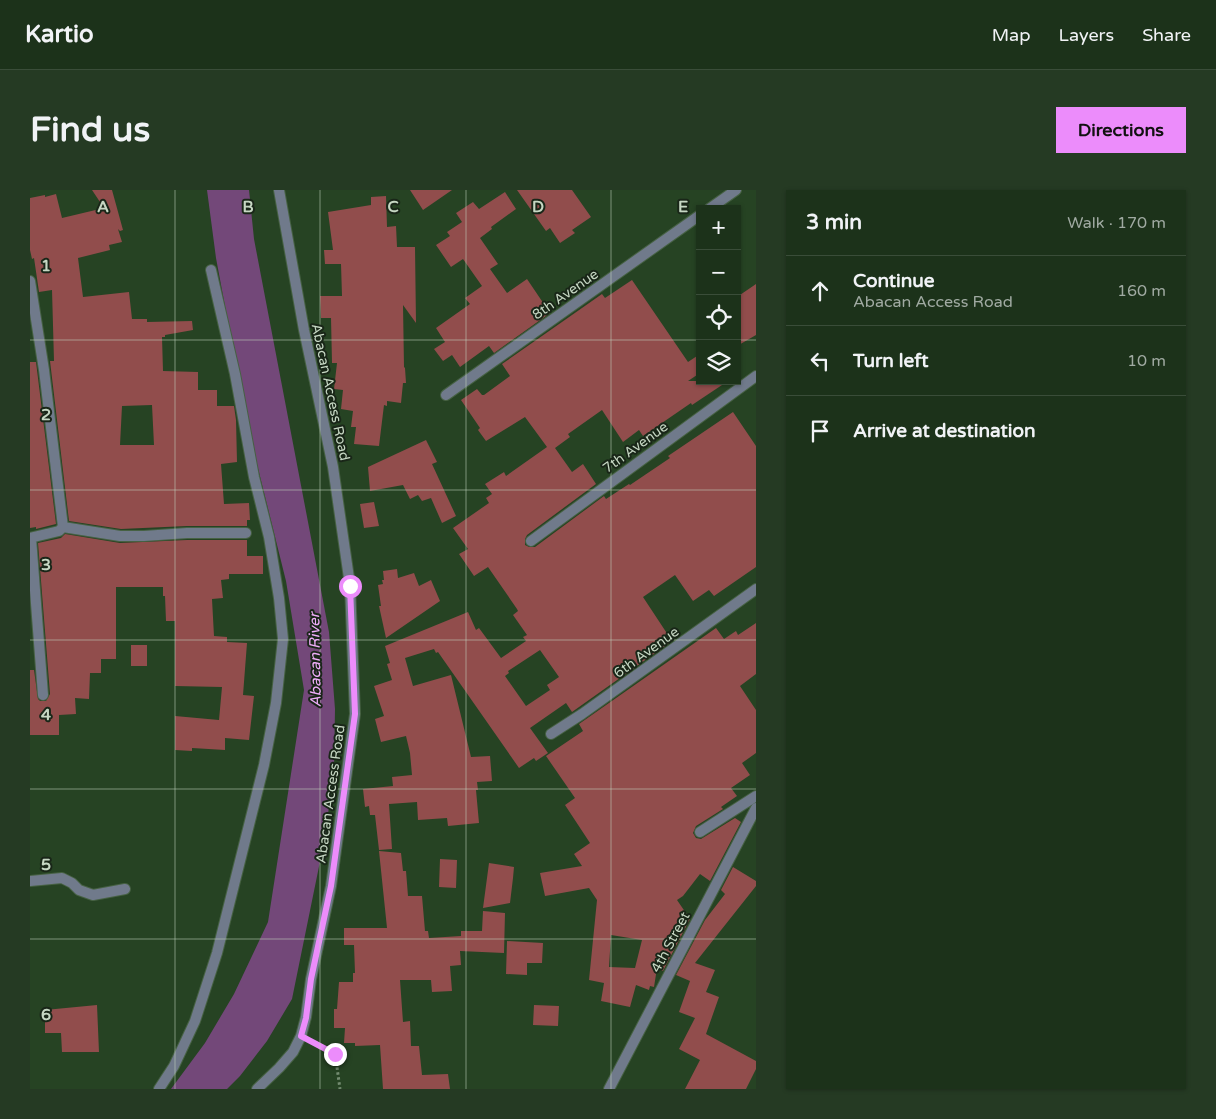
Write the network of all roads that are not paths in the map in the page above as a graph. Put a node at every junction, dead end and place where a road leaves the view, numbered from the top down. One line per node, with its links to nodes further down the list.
1 (279, 190): 22 (street, Abacan Access Road)
2 (736, 190): 3 (street)
3 (715, 205)
4 (696, 219): 8 (street, 8th Avenue)
5 (211, 270): 21 (street)
6 (30, 280): 9 (street)
7 (756, 376): 12 (street, 7th Avenue)
8 (446, 395)
9 (63, 527): 10 (street); 11 (street)
10 (246, 533)
11 (31, 538): 14 (street)
12 (531, 541)
13 (756, 589): 15 (street, 6th Avenue)
14 (43, 695)
15 (551, 734)
16 (756, 796): 18 (street)
17 (756, 808): 23 (street, 4th Street)
18 (700, 832)
19 (30, 881): 20 (street)
20 (125, 889)
21 (159, 1089)
22 (257, 1089)
23 (609, 1089)

